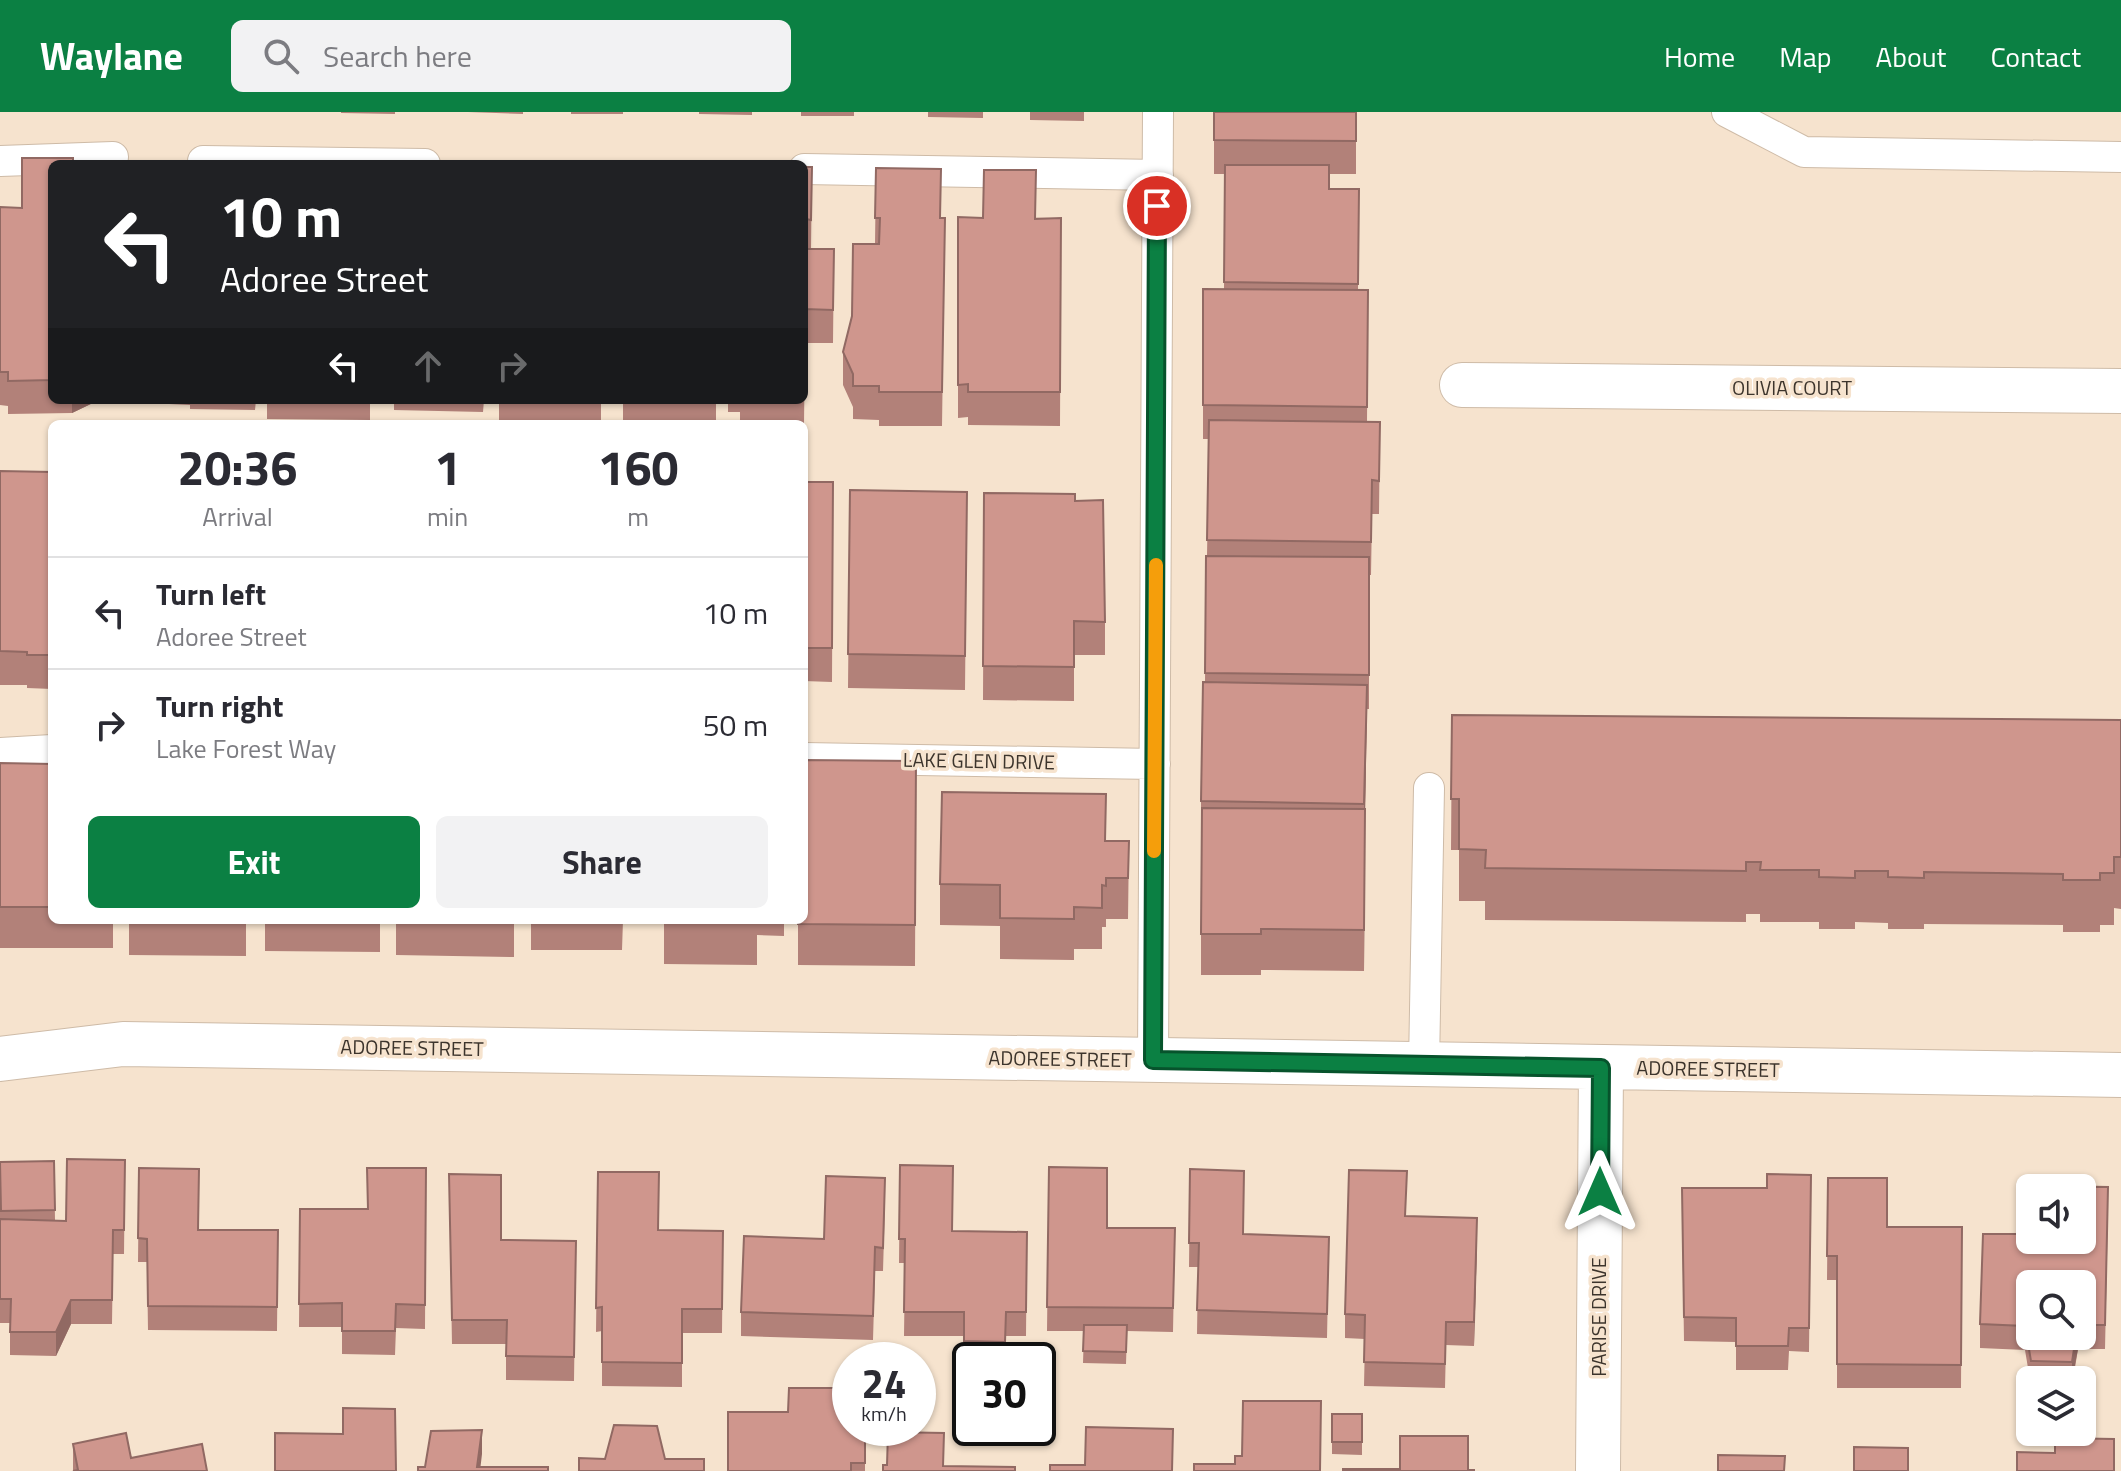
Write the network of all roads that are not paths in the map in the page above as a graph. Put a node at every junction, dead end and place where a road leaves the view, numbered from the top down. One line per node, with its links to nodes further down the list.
1 (1158, 112): 7 (lane)
2 (1727, 112): 4 (lane)
3 (113, 157): 5 (lane)
4 (2121, 157)
5 (0, 161)
6 (808, 169): 7 (lane)
7 (1158, 175): 13 (lane)
8 (1462, 385): 9 (street, OLIVIA COURT)
9 (2121, 391)
10 (48, 750): 11 (lane)
11 (0, 753)
12 (808, 758): 13 (lane, LAKE GLEN DRIVE)
13 (1155, 764): 16 (lane)
14 (1429, 788): 17 (lane)
15 (0, 1059): 16 (street, ADOREE STREET)
16 (1153, 1060): 17 (street, ADOREE STREET)
17 (1424, 1065): 18 (street, ADOREE STREET)
18 (1601, 1068): 19 (street, ADOREE STREET); 20 (street, PARISE DRIVE)
19 (2121, 1075)
20 (1598, 1471)

